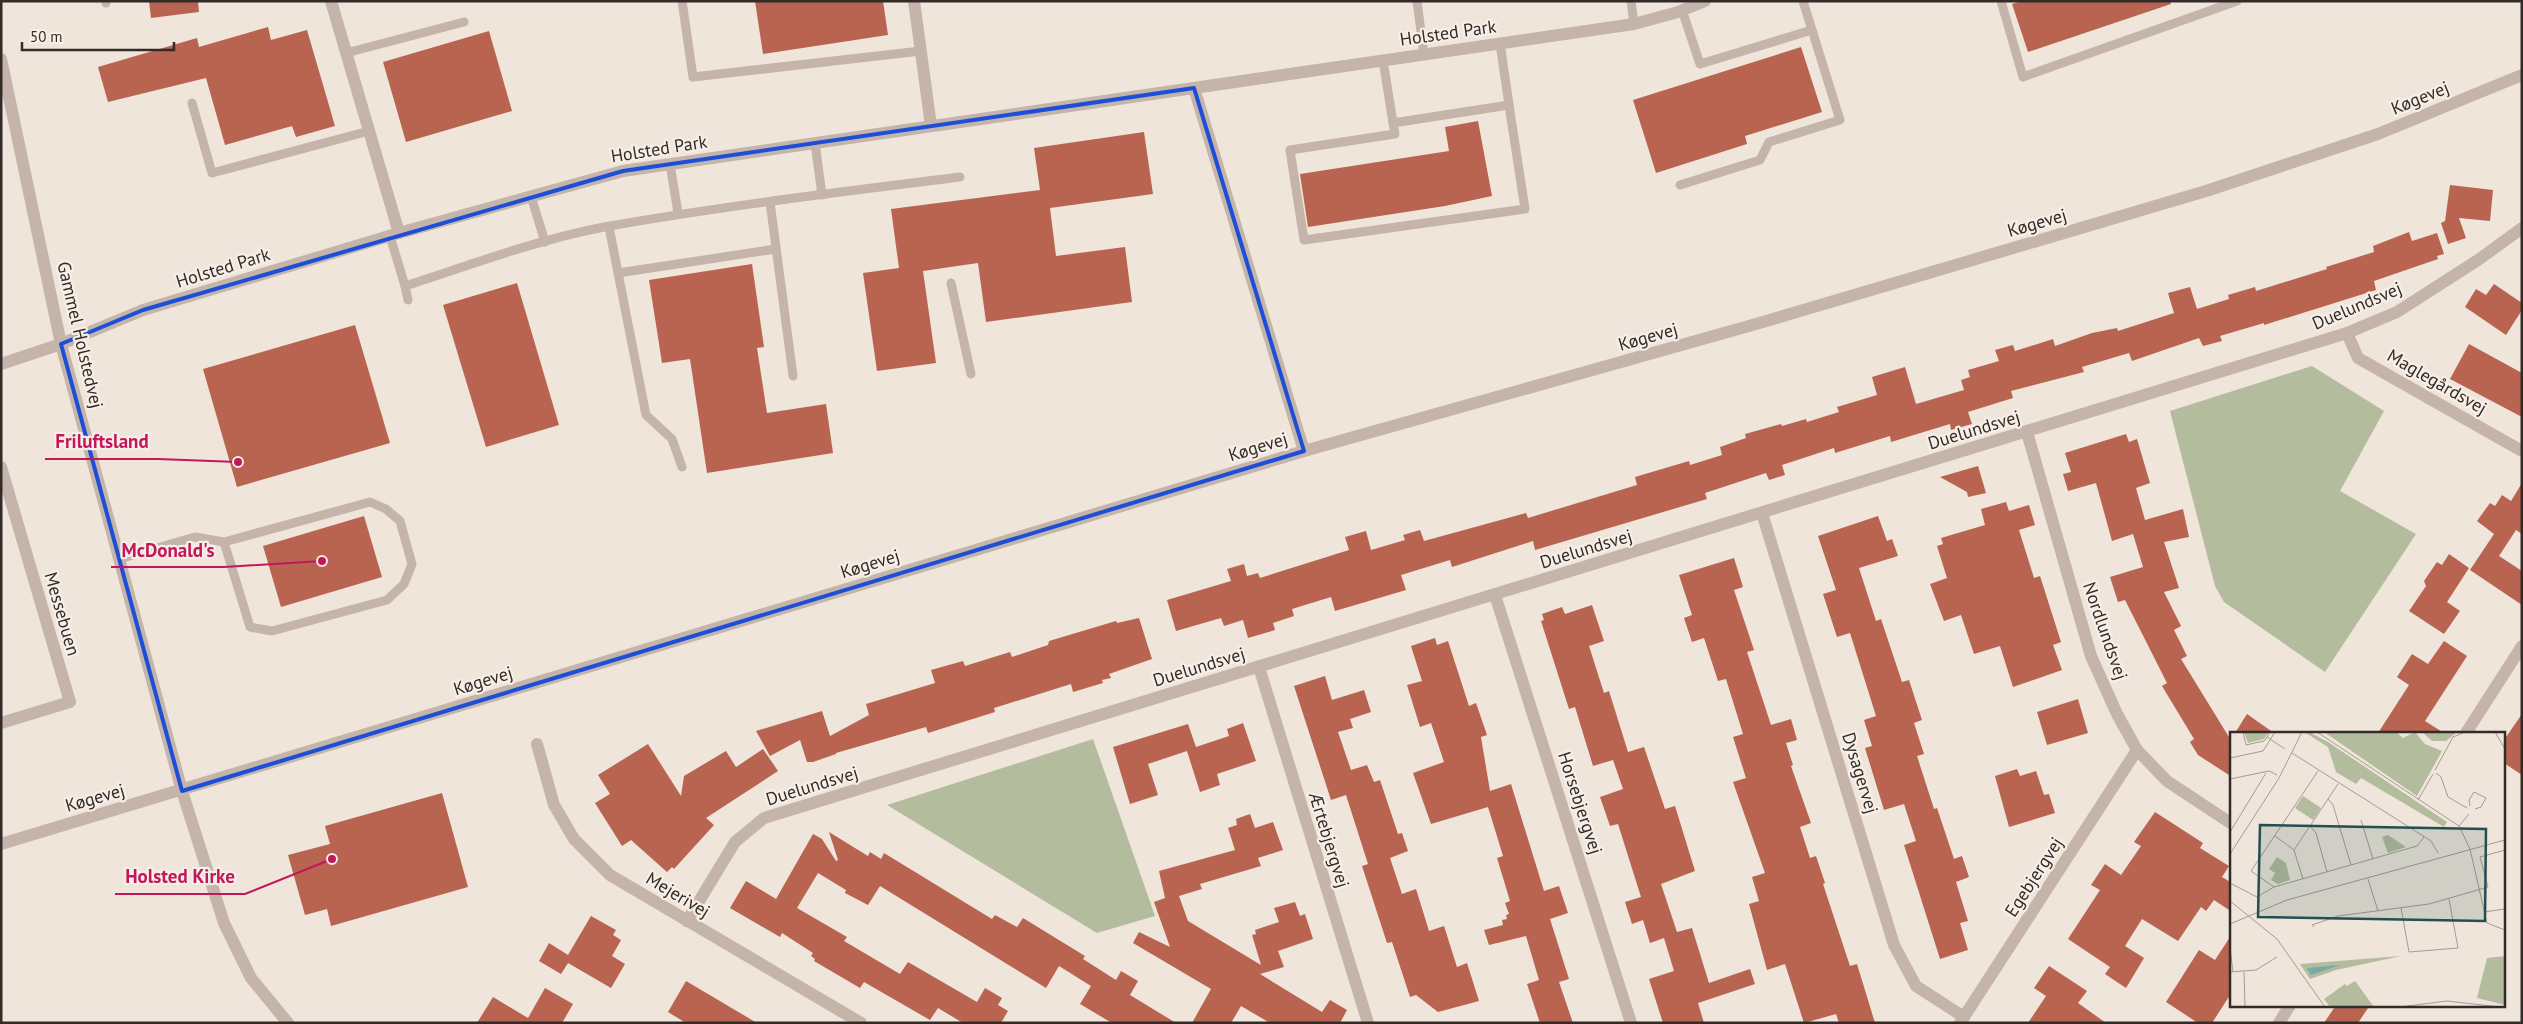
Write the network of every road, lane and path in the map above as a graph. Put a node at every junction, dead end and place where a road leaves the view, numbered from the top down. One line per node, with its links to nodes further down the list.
1 (331, 1): 16 (street)
2 (682, 1): 15 (lane)
3 (914, 1): 15 (street)
4 (1417, 1): 17 (lane)
5 (1631, 1): 12 (lane)
6 (1705, 1): 10 (street, Holsted Park)
7 (1803, 1): 13 (lane)
8 (2001, 1): 9 (lane)
9 (2237, 1)
10 (1682, 10): 12 (street, Holsted Park); 13 (lane)
11 (464, 22): 16 (lane)
12 (1634, 24): 14 (street, Holsted Park)
13 (1812, 30): 31 (lane)
14 (1500, 43): 17 (street, Holsted Park); 24 (lane)
15 (921, 52): 26 (street)
16 (346, 53): 27 (street)
17 (1424, 55): 19 (street, Holsted Park)
18 (1, 59): 22 (street, Gammel Holstedvej)
19 (1383, 60): 21 (street, Holsted Park); 25 (lane)
20 (2522, 75): 51 (street, Køgevej)
21 (1194, 88): 26 (street, Holsted Park); 51 (street)
22 (5, 98): 46 (street, Gammel Holstedvej)
23 (192, 103): 27 (lane)
24 (1509, 105): 25 (lane); 25 (lane)
25 (1393, 123)
26 (931, 126): 28 (street, Holsted Park)
27 (369, 131): 38 (street)
28 (815, 143): 29 (street, Holsted Park); 32 (lane)
29 (670, 164): 33 (street, Holsted Park); 35 (lane)
30 (960, 177): 32 (lane)
31 (1680, 185)
32 (822, 195): 34 (lane)
33 (531, 196): 38 (street, Holsted Park); 39 (lane)
34 (770, 202): 35 (lane); 40 (lane)
35 (678, 213): 36 (lane)
36 (609, 227): 39 (lane); 41 (lane)
37 (2522, 228): 45 (street, Duelundsvej)
38 (394, 235): 43 (lane); 46 (street, Holsted Park)
39 (545, 242): 43 (lane)
40 (776, 249): 41 (lane); 49 (lane)
41 (618, 273): 53 (lane)
42 (951, 283): 48 (lane)
43 (404, 286): 44 (lane)
44 (408, 300)
45 (2347, 333): 50 (street, Duelundsvej); 52 (street, Maglegårdsvej)
46 (61, 344): 47 (street); 57 (street, Gammel Holstedvej)
47 (1, 364)
48 (971, 374)
49 (793, 376)
50 (2027, 432): 55 (street, Duelundsvej); 64 (street, Nordlundsvej)
51 (1304, 451): 65 (street, Køgevej)
52 (2522, 451)
53 (682, 467)
54 (2, 476): 61 (street, Messebuen)
55 (1762, 513): 58 (street, Duelundsvej); 70 (street, Dysagervej)
56 (224, 542): 56 (lane); 57 (lane)
57 (119, 559): 65 (street, Gammel Holstedvej)
58 (1495, 595): 60 (street, Duelundsvej); 74 (street, Horsebjergvej)
59 (2522, 646): 62 (street)
60 (1259, 667): 68 (street, Duelundsvej); 73 (street, Ærtebjergvej)
61 (1, 723)
62 (2467, 732)
63 (537, 744): 68 (street, Mejerivej)
64 (2137, 750): 66 (street, Nordlundsvej); 70 (street, Egebjergvej)
65 (182, 791): 67 (street, Køgevej); 71 (street, Gammel Holstedvej)
66 (2230, 823)
67 (1, 844)
68 (687, 921): 72 (street, Mejerivej)
69 (2289, 1006): 75 (street)
70 (1962, 1020)
71 (288, 1023)
72 (861, 1023)
73 (1368, 1023)
74 (1631, 1023)
75 (2279, 1023)

